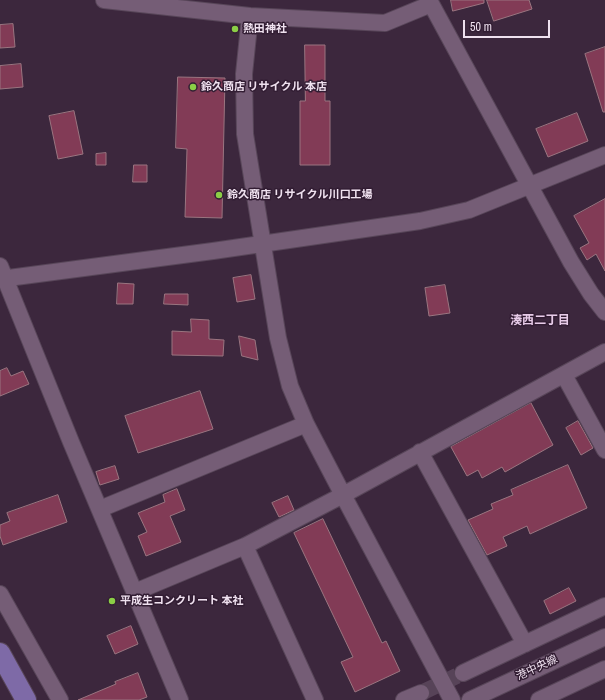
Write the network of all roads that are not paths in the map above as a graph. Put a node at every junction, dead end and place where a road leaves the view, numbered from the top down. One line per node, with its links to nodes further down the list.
1 (104, 0): 3 (street)
2 (430, 2): 3 (street); 5 (street)
3 (250, 16): 6 (street)
4 (605, 155): 5 (street)
5 (529, 186): 6 (street); 8 (street)
6 (262, 243): 7 (street); 11 (street)
7 (2, 275): 15 (street)
8 (605, 312)
9 (605, 352): 10 (street)
10 (564, 375): 12 (street); 13 (street)
11 (306, 424): 14 (street); 15 (street)
12 (605, 450)
13 (420, 452): 14 (street); 21 (street)
14 (343, 495): 16 (street); 31 (street)
15 (100, 509): 17 (street)
16 (245, 546): 17 (street); 29 (street)
17 (135, 592): 28 (street)
18 (0, 594): 27 (street)
19 (605, 606): 21 (street)
20 (605, 637): 32 (street, 港中央線)
21 (525, 644): 24 (street)
22 (0, 653): 26 (main road)
23 (605, 669): 33 (street)
24 (463, 673)
25 (421, 692): 30 (street)
26 (26, 700)
27 (60, 700)
28 (180, 700)
29 (315, 700)
30 (404, 700)
31 (452, 700)
32 (470, 700)
33 (539, 700)

